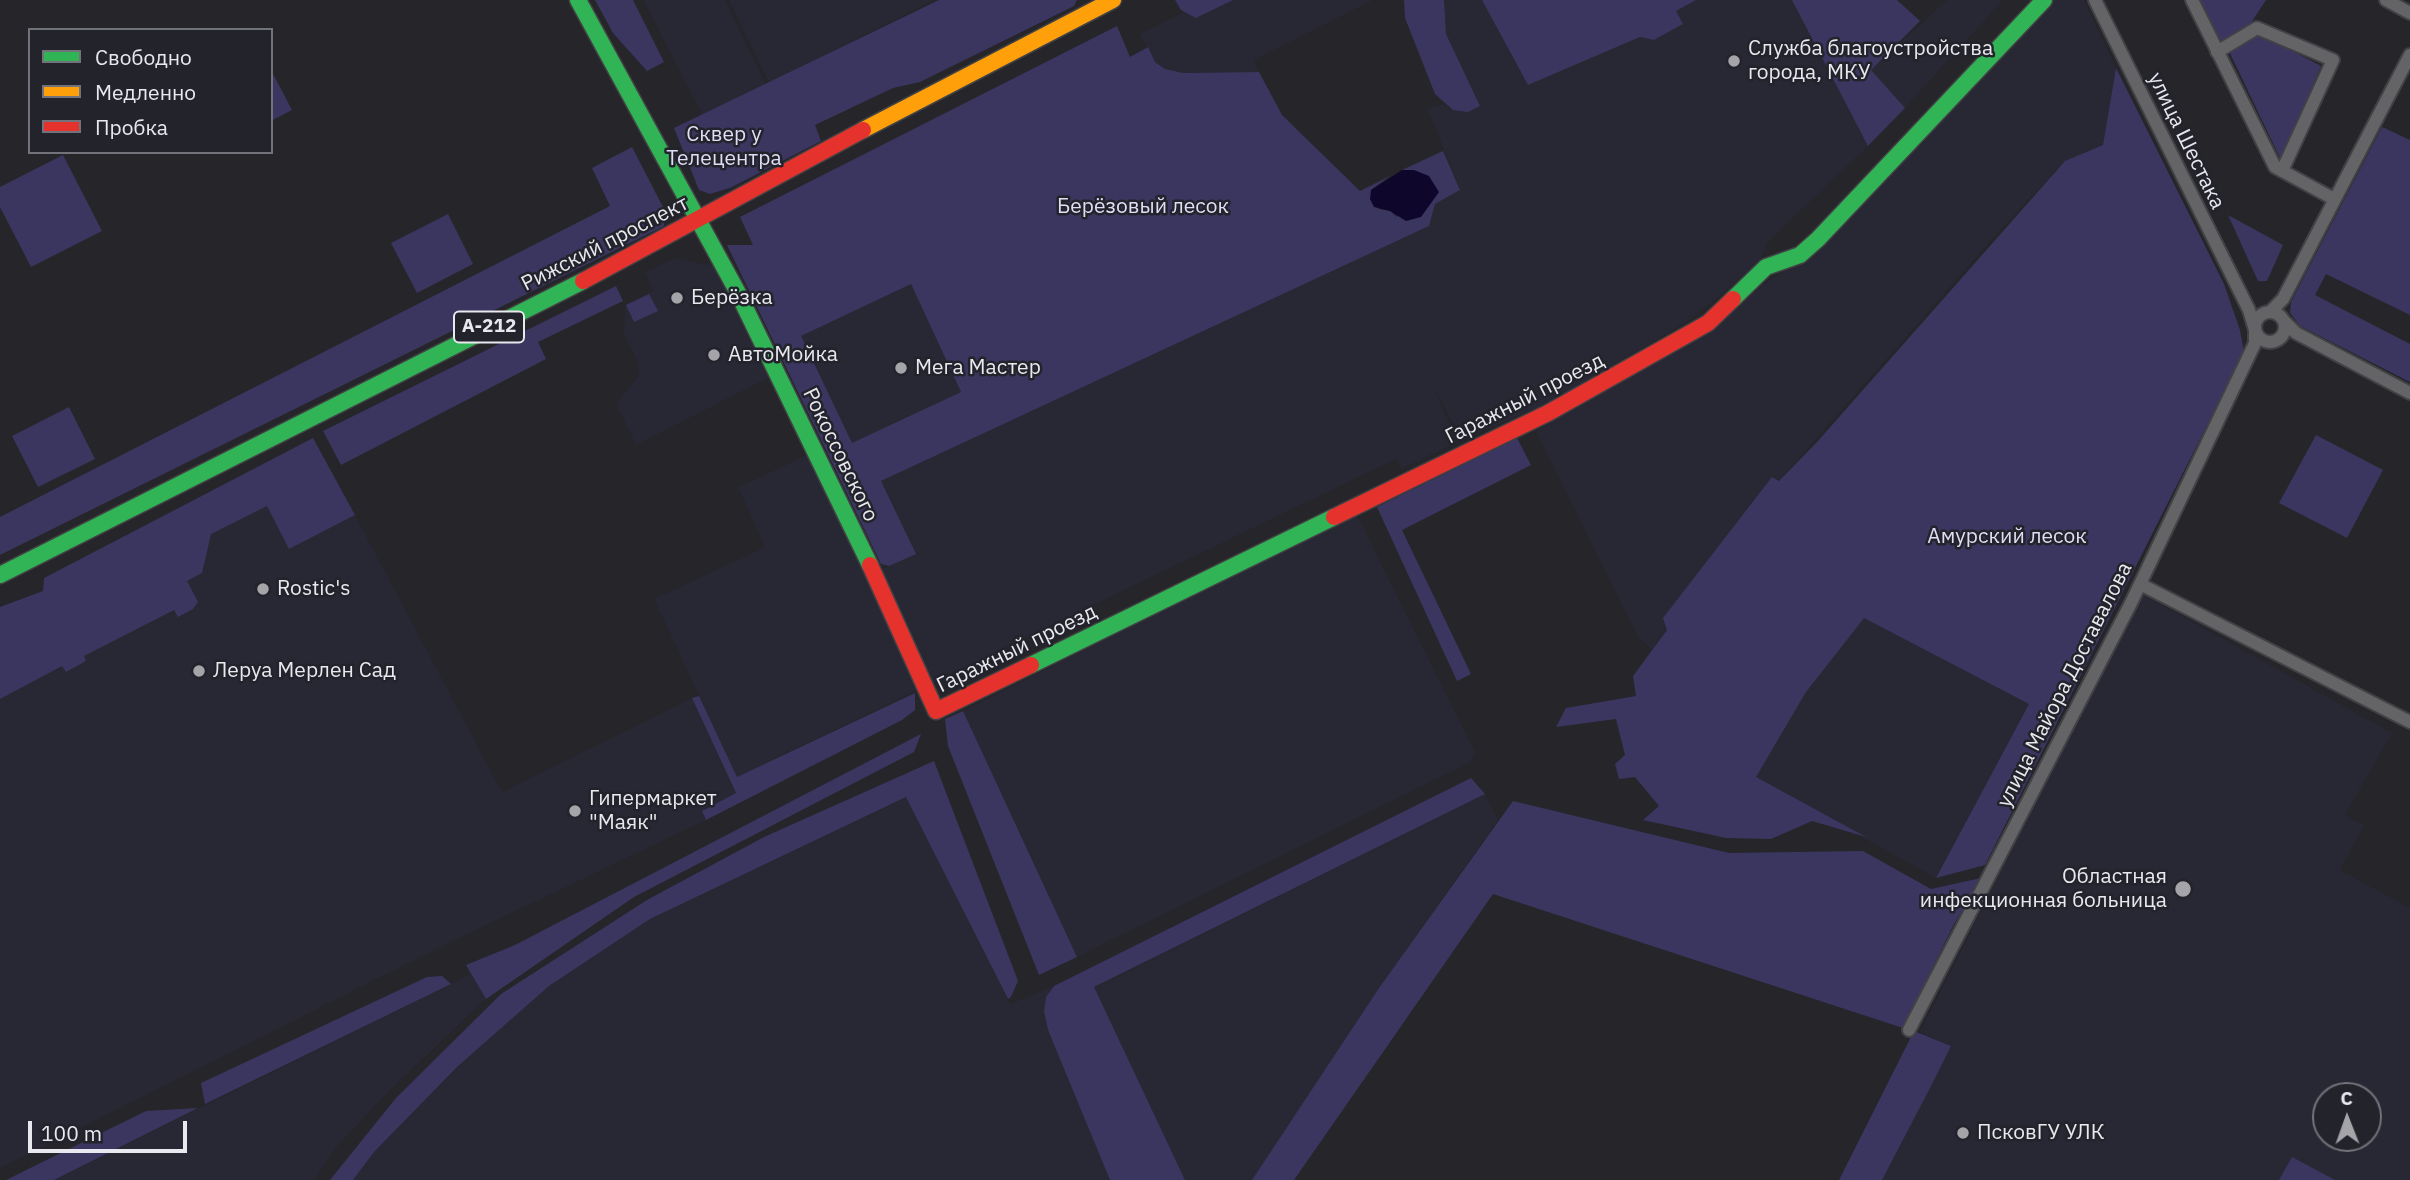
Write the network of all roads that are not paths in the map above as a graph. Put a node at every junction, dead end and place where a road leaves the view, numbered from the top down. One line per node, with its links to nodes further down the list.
1 (578, 0): 12 (main road, Рокоссовского)
2 (2043, 0): 22 (main road, Гаражный проезд)
3 (2095, 0): 13 (street, улица Шестака)
4 (2192, 0): 8 (street)
5 (2386, 0): 7 (street)
6 (1106, 2): 12 (main road, Рижский проспект / А-212)
7 (2410, 13)
8 (2217, 52): 10 (street); 10 (street)
9 (2410, 55): 11 (street)
10 (2282, 171): 11 (street)
11 (2334, 199): 14 (street)
12 (700, 219): 20 (main road, Рижский проспект / А-212); 22 (main road, Рокоссовского)
13 (2242, 299): 14 (street); 15 (street, улица Шестака)
14 (2275, 315): 15 (street); 16 (street)
15 (2255, 330): 17 (street); 18 (street, улица Майора Доставалова)
16 (2290, 334): 17 (street, улица Майора Доставалова); 19 (street)
17 (2270, 342): 18 (street, улица Майора Доставалова)
18 (2252, 355): 21 (street, улица Майора Доставалова)
19 (2410, 393)
20 (0, 575)
21 (2140, 584): 23 (street); 24 (street, улица Майора Доставалова)
22 (936, 711)
23 (2410, 722)
24 (1909, 1030)

